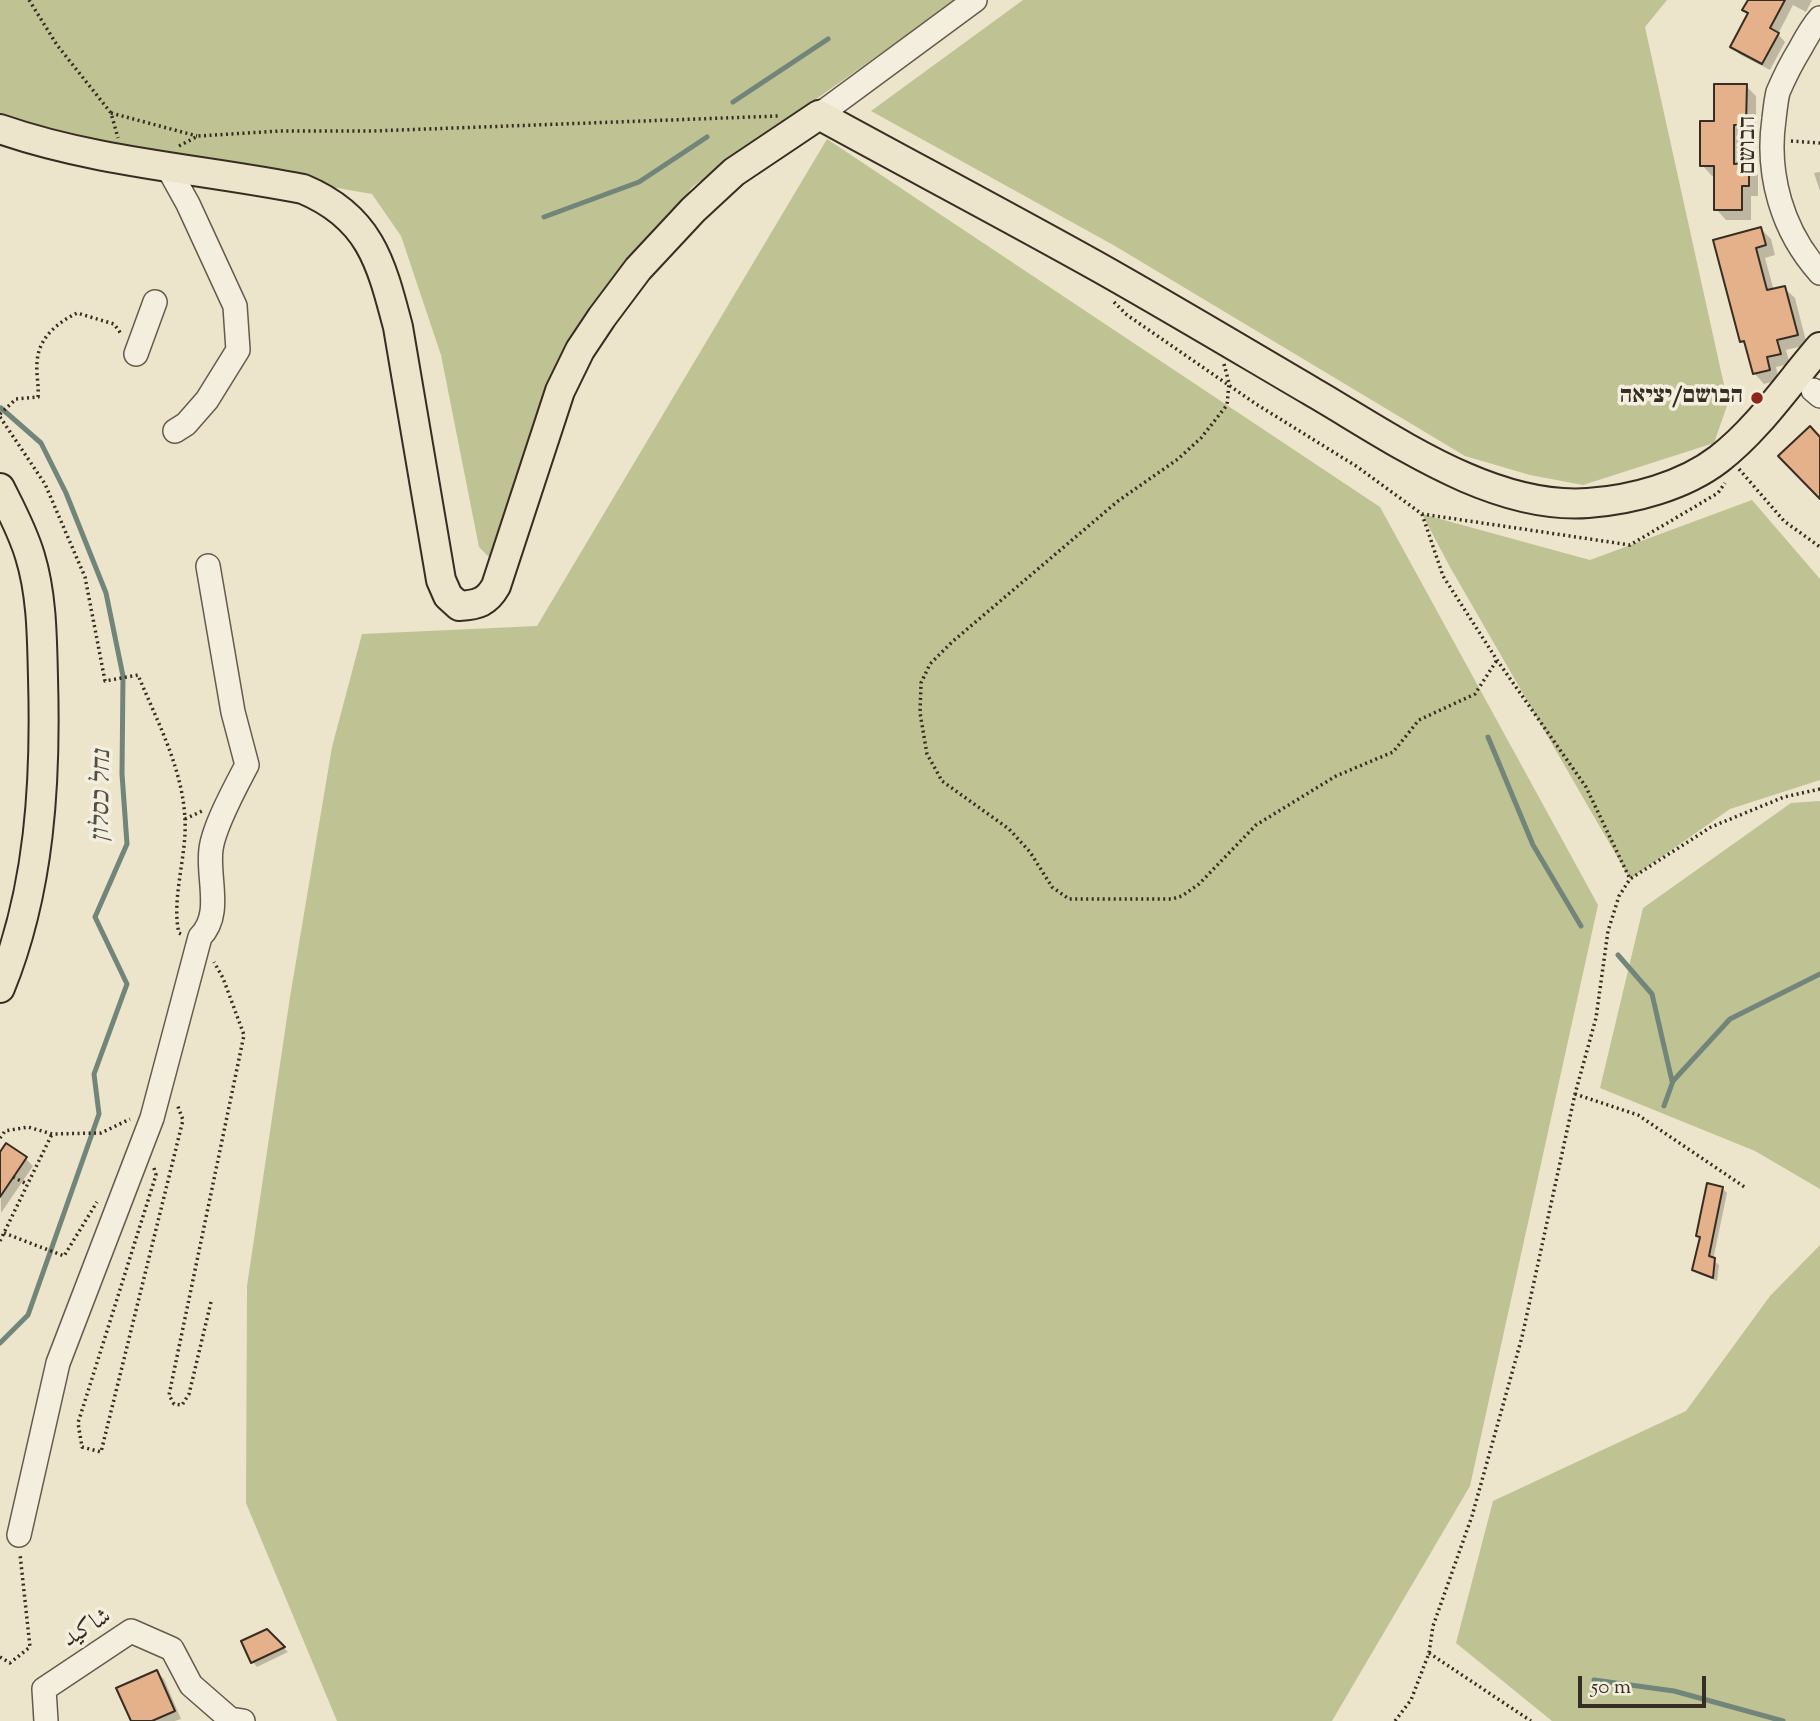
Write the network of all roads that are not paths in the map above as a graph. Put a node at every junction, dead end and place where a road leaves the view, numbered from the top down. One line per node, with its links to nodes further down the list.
1 (975, 0): 3 (street)
2 (1820, 18): 6 (street, הבושם)
3 (819, 115): 5 (main road); 8 (main road)
4 (0, 129): 5 (main road)
5 (172, 158): 10 (street)
6 (1820, 273)
7 (155, 302): 9 (street)
8 (1820, 347)
9 (136, 354)
10 (175, 431)
11 (0, 488): 13 (main road)
12 (208, 566): 14 (street)
13 (0, 988)
14 (19, 1535)
15 (46, 1721): 16 (street, شاكيد)
16 (243, 1721)

